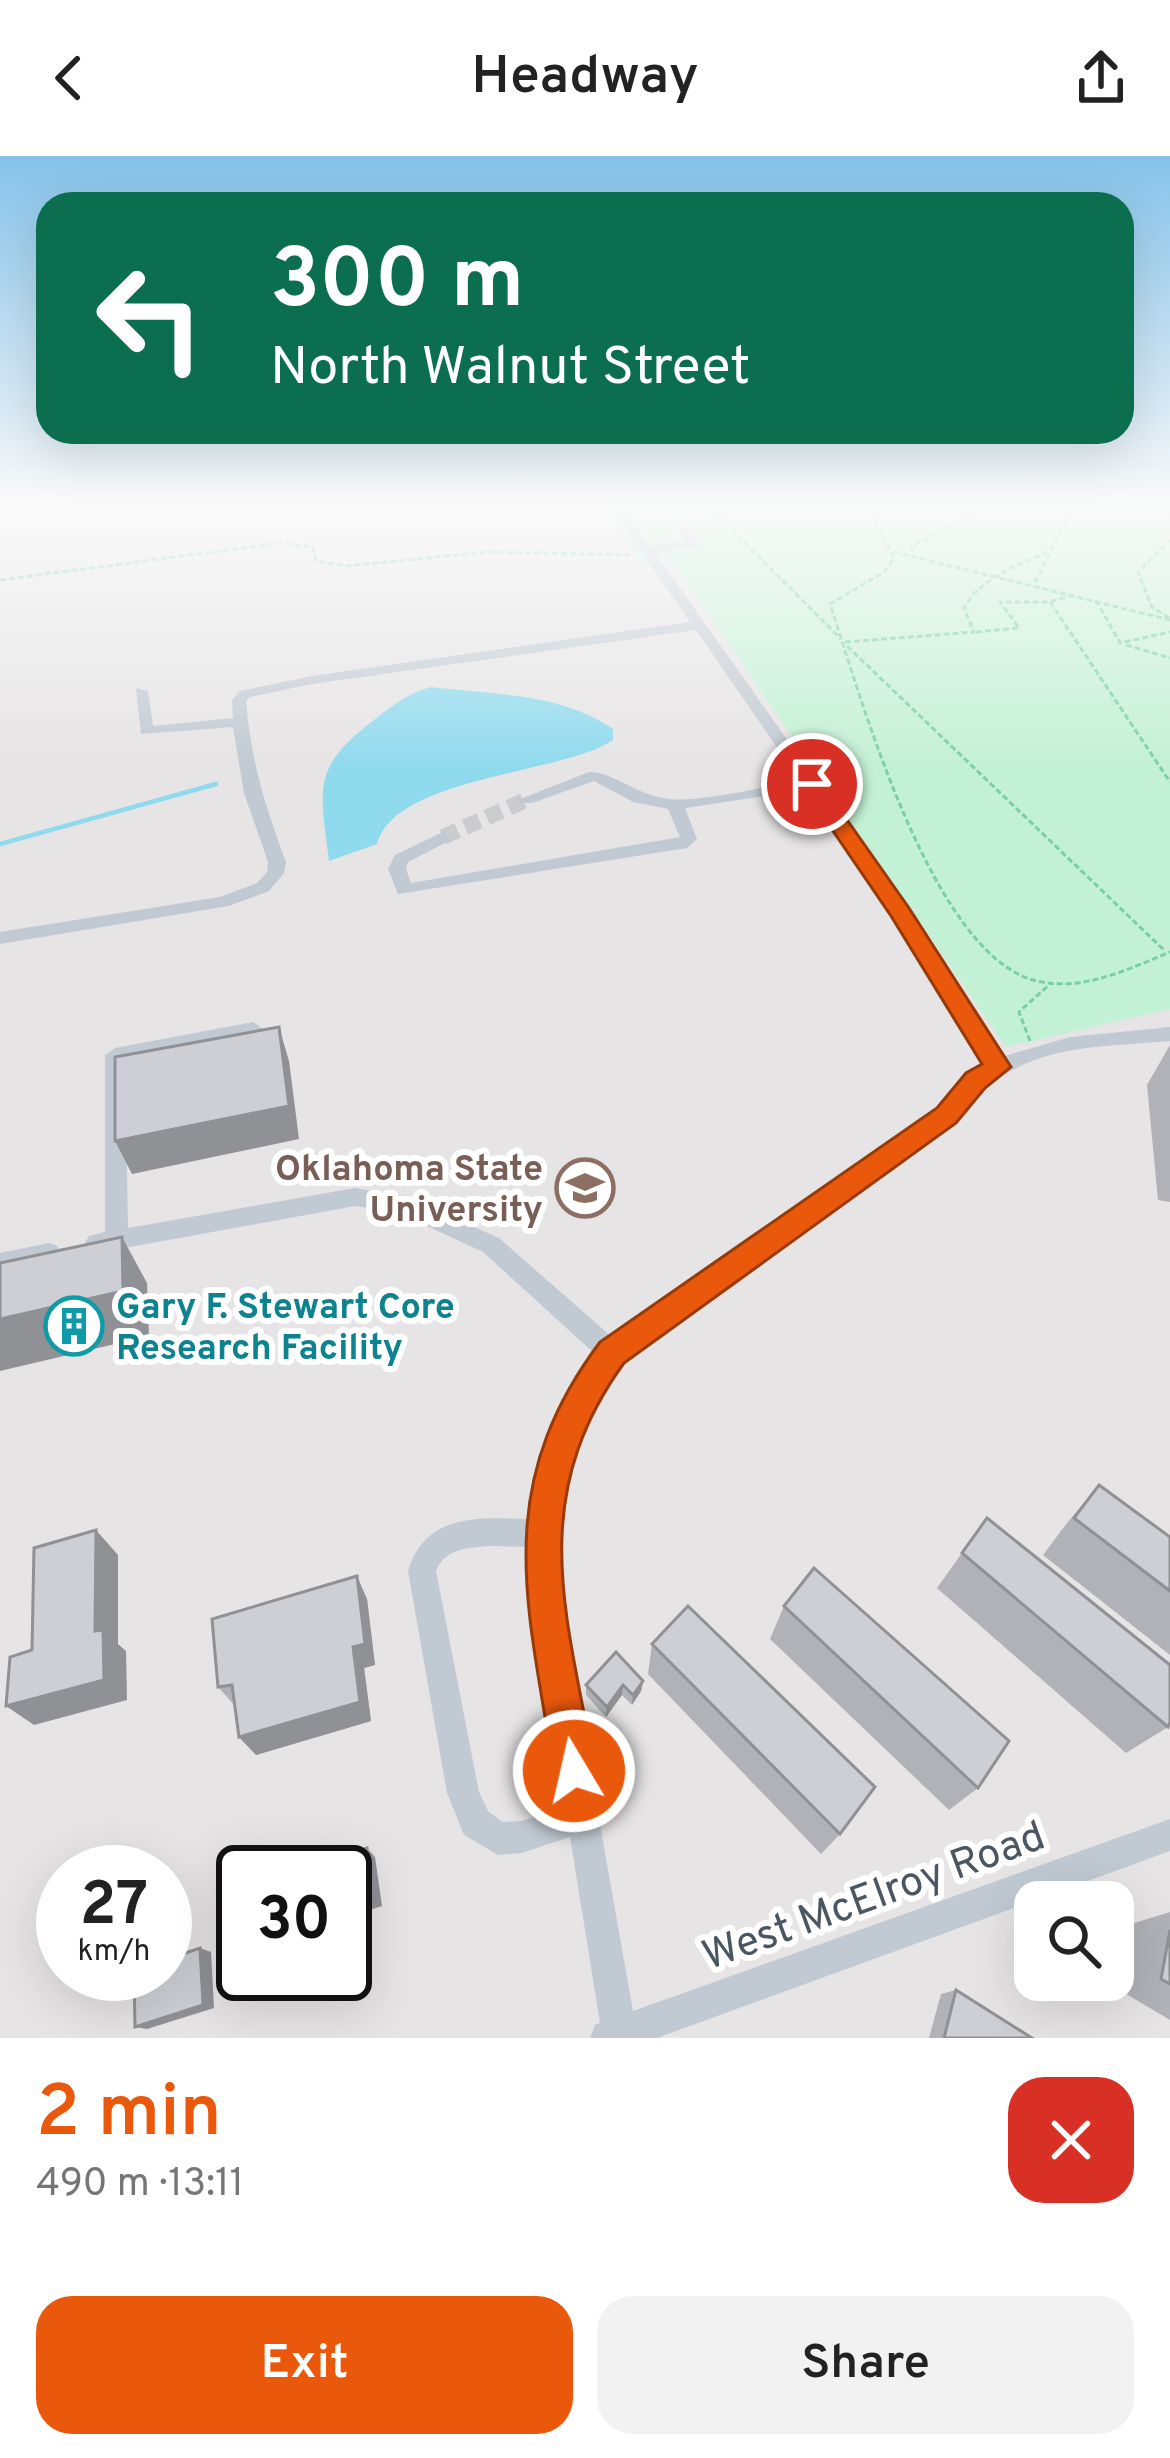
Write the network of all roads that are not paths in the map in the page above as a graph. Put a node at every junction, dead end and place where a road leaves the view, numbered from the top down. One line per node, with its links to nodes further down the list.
1 (676, 592): 2 (street)
2 (699, 626): 4 (street); 5 (street)
3 (141, 691): 4 (street)
4 (239, 722): 9 (street)
5 (812, 784): 7 (street); 12 (street)
6 (526, 800): 7 (street)
7 (675, 805): 8 (street)
8 (443, 837)
9 (0, 938)
10 (253, 1029): 13 (street)
11 (1170, 1034): 12 (street)
12 (998, 1067): 15 (street)
13 (117, 1239): 14 (street); 15 (street)
14 (0, 1263)
15 (612, 1353): 16 (street)
16 (541, 1533): 17 (street); 17 (street)
17 (582, 1816): 19 (street)
18 (1170, 1835): 19 (street, West McElroy Road)
19 (615, 2036)

